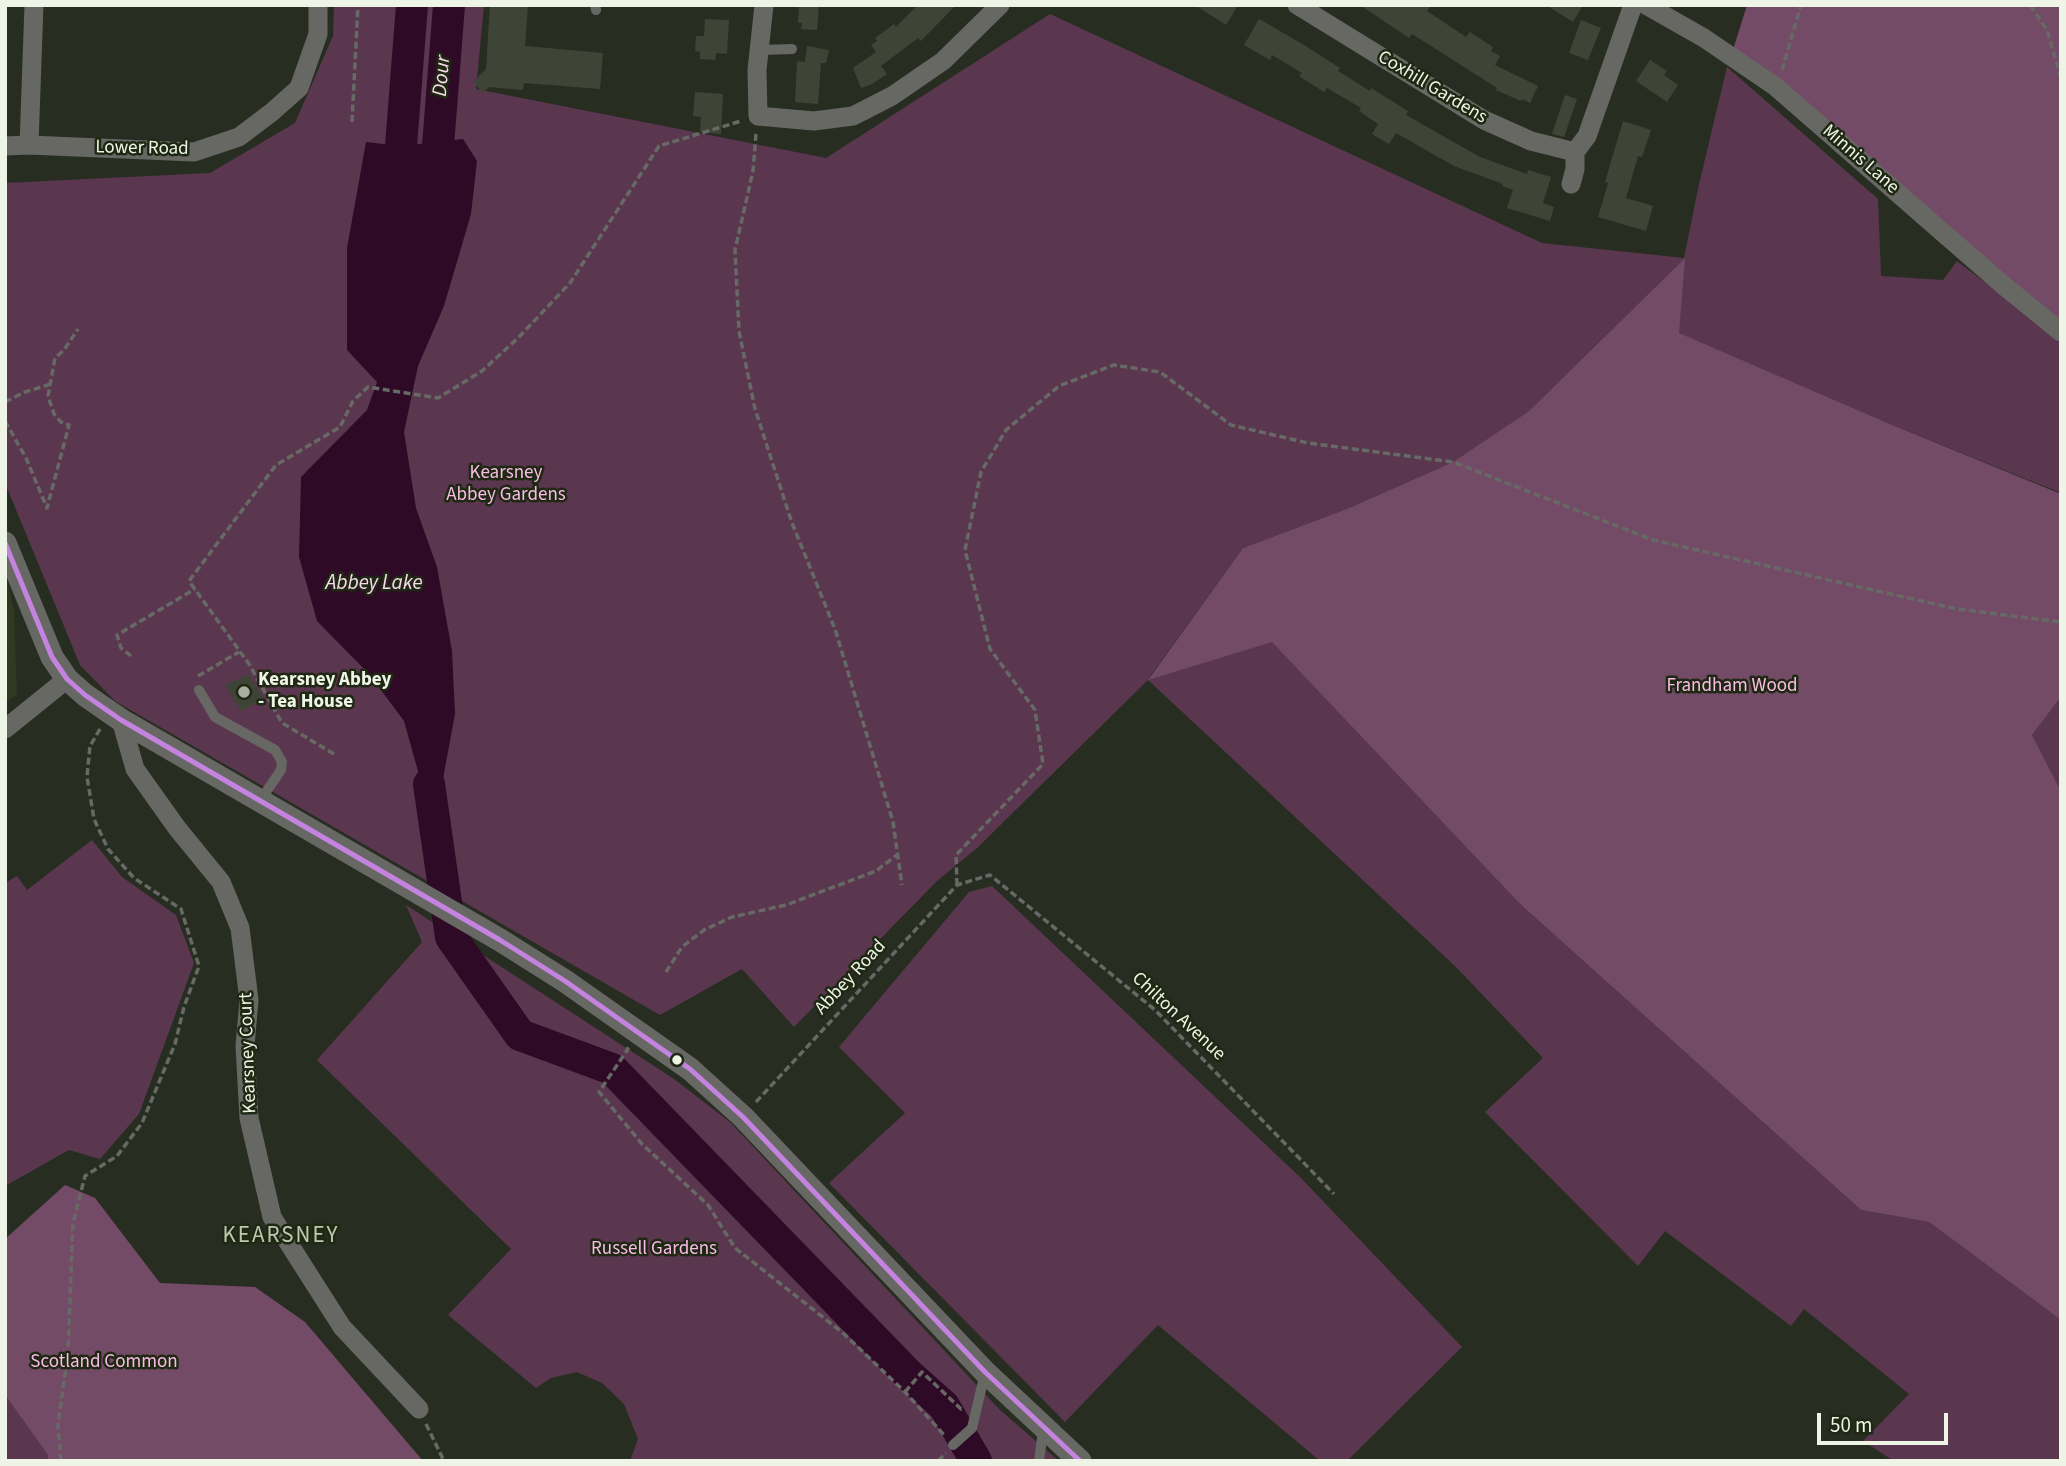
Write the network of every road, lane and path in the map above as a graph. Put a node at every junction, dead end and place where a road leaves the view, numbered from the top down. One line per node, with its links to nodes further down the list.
1 (34, 5): 17 (street)
2 (318, 5): 17 (street, Lower Road)
3 (358, 5): 16 (path)
4 (764, 5): 12 (street)
5 (1000, 5): 15 (street)
6 (1297, 5): 19 (street, Coxhill Gardens)
7 (1633, 5): 19 (street)
8 (1646, 5): 14 (street, Minnis Lane)
9 (1801, 5): 14 (path)
10 (2030, 5): 13 (path)
11 (792, 49): 12 (lane)
12 (759, 50): 15 (street)
13 (2061, 78)
14 (1776, 87): 22 (street, Minnis Lane)
15 (758, 116): 27 (path); 37 (path)
16 (352, 122)
17 (29, 145): 18 (street, Lower Road)
18 (5, 146)
19 (1575, 152): 20 (street)
20 (1571, 184)
21 (78, 329): 23 (path)
22 (2061, 332)
23 (51, 384): 24 (path); 25 (path)
24 (5, 402)
25 (5, 421)
26 (5, 543): 31 (street)
27 (195, 589): 29 (path); 30 (path)
28 (2061, 622): 39 (path)
29 (239, 652): 32 (path); 35 (path)
30 (131, 656)
31 (67, 678): 33 (street); 34 (street)
32 (199, 690): 36 (lane)
33 (116, 716): 36 (street); 47 (street, Kearsney Court); 50 (path)
34 (5, 729)
35 (334, 754)
36 (260, 801): 42 (street)
37 (898, 854): 38 (path); 40 (path)
38 (902, 885)
39 (957, 885): 42 (path, Abbey Road); 43 (path, Chilton Avenue)
40 (666, 972)
41 (628, 1049): 45 (path)
42 (743, 1116): 44 (street)
43 (1334, 1194)
44 (985, 1372): 46 (lane); 48 (street)
45 (905, 1392): 46 (path); 49 (path)
46 (978, 1395): 49 (lane)
47 (419, 1409): 51 (path)
48 (1043, 1427): 52 (lane); 53 (street)
49 (953, 1445)
50 (61, 1461)
51 (444, 1461)
52 (1039, 1461)
53 (1080, 1461)

